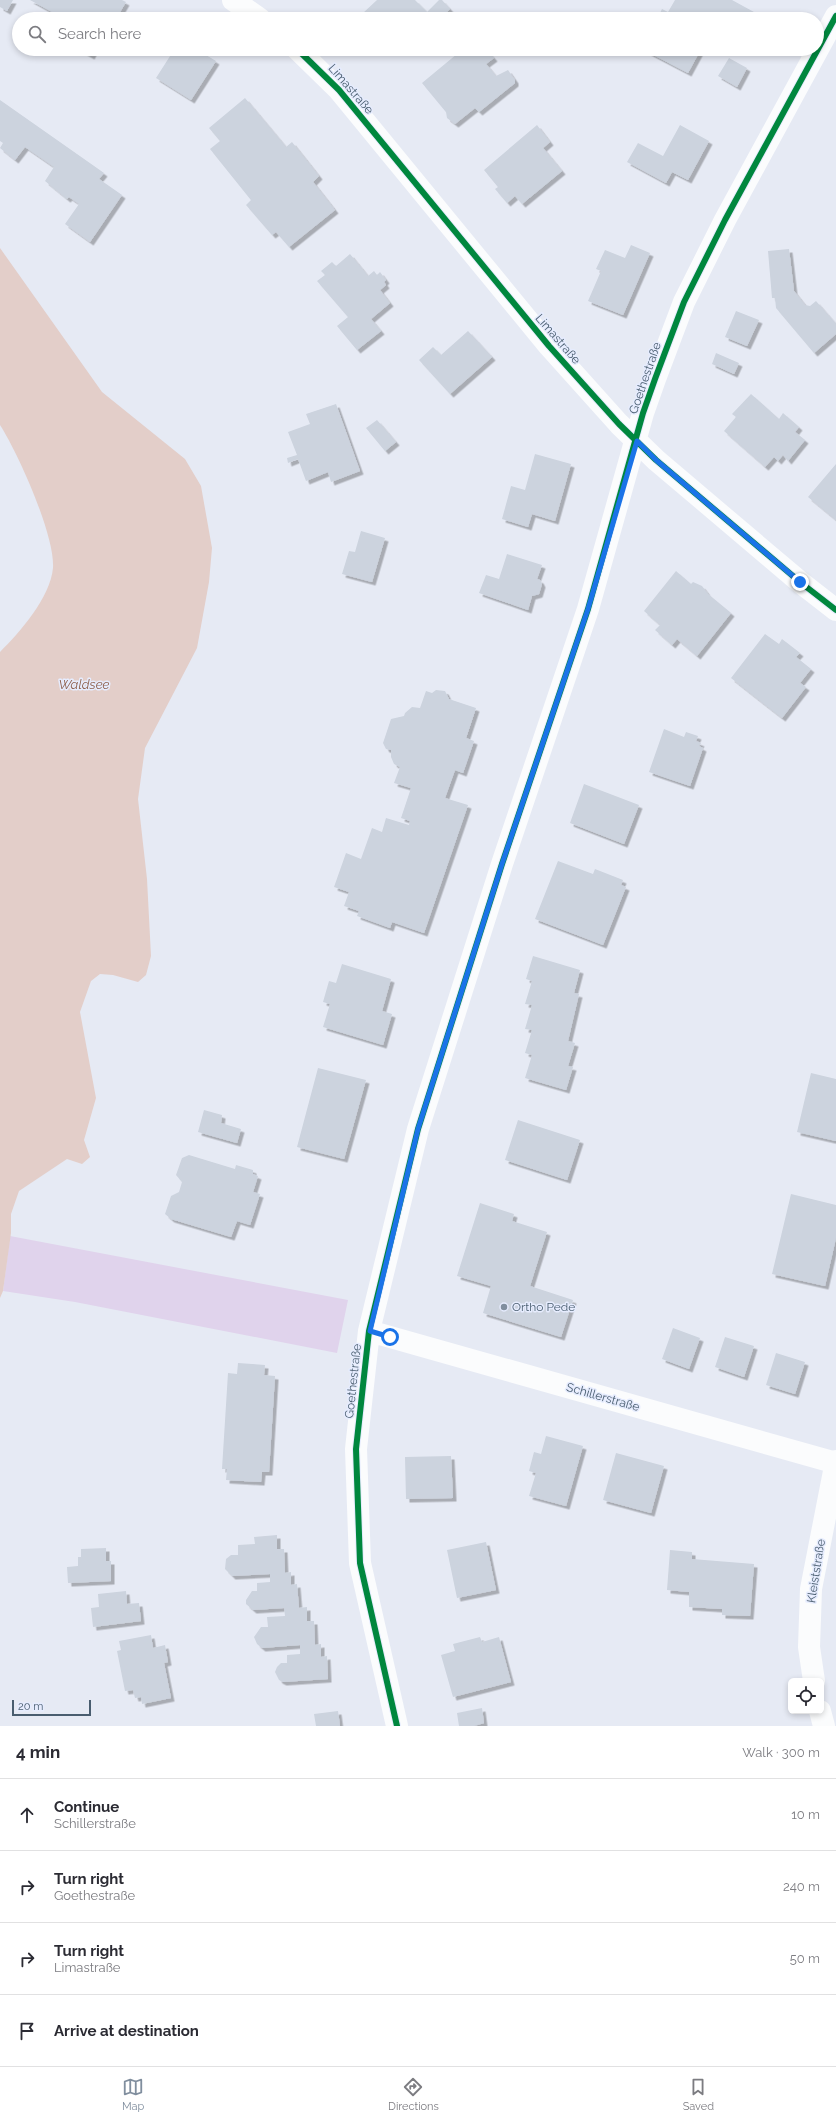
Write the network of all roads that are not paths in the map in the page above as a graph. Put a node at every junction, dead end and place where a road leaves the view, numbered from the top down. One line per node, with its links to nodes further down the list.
1 (233, 0): 2 (street)
2 (250, 12)
3 (836, 16): 4 (street, Goethestraße)
4 (824, 38)
5 (305, 56): 7 (street, Limastraße)
6 (814, 56): 7 (street, Goethestraße)
7 (637, 441): 8 (street, Limastraße); 9 (street, Goethestraße)
8 (836, 610)
9 (370, 1331): 10 (street, Schillerstraße); 13 (street, Goethestraße)
10 (836, 1463): 11 (street, Kleiststraße)
11 (814, 1678)
12 (821, 1714): 14 (street)
13 (397, 1726)
14 (824, 1726)

